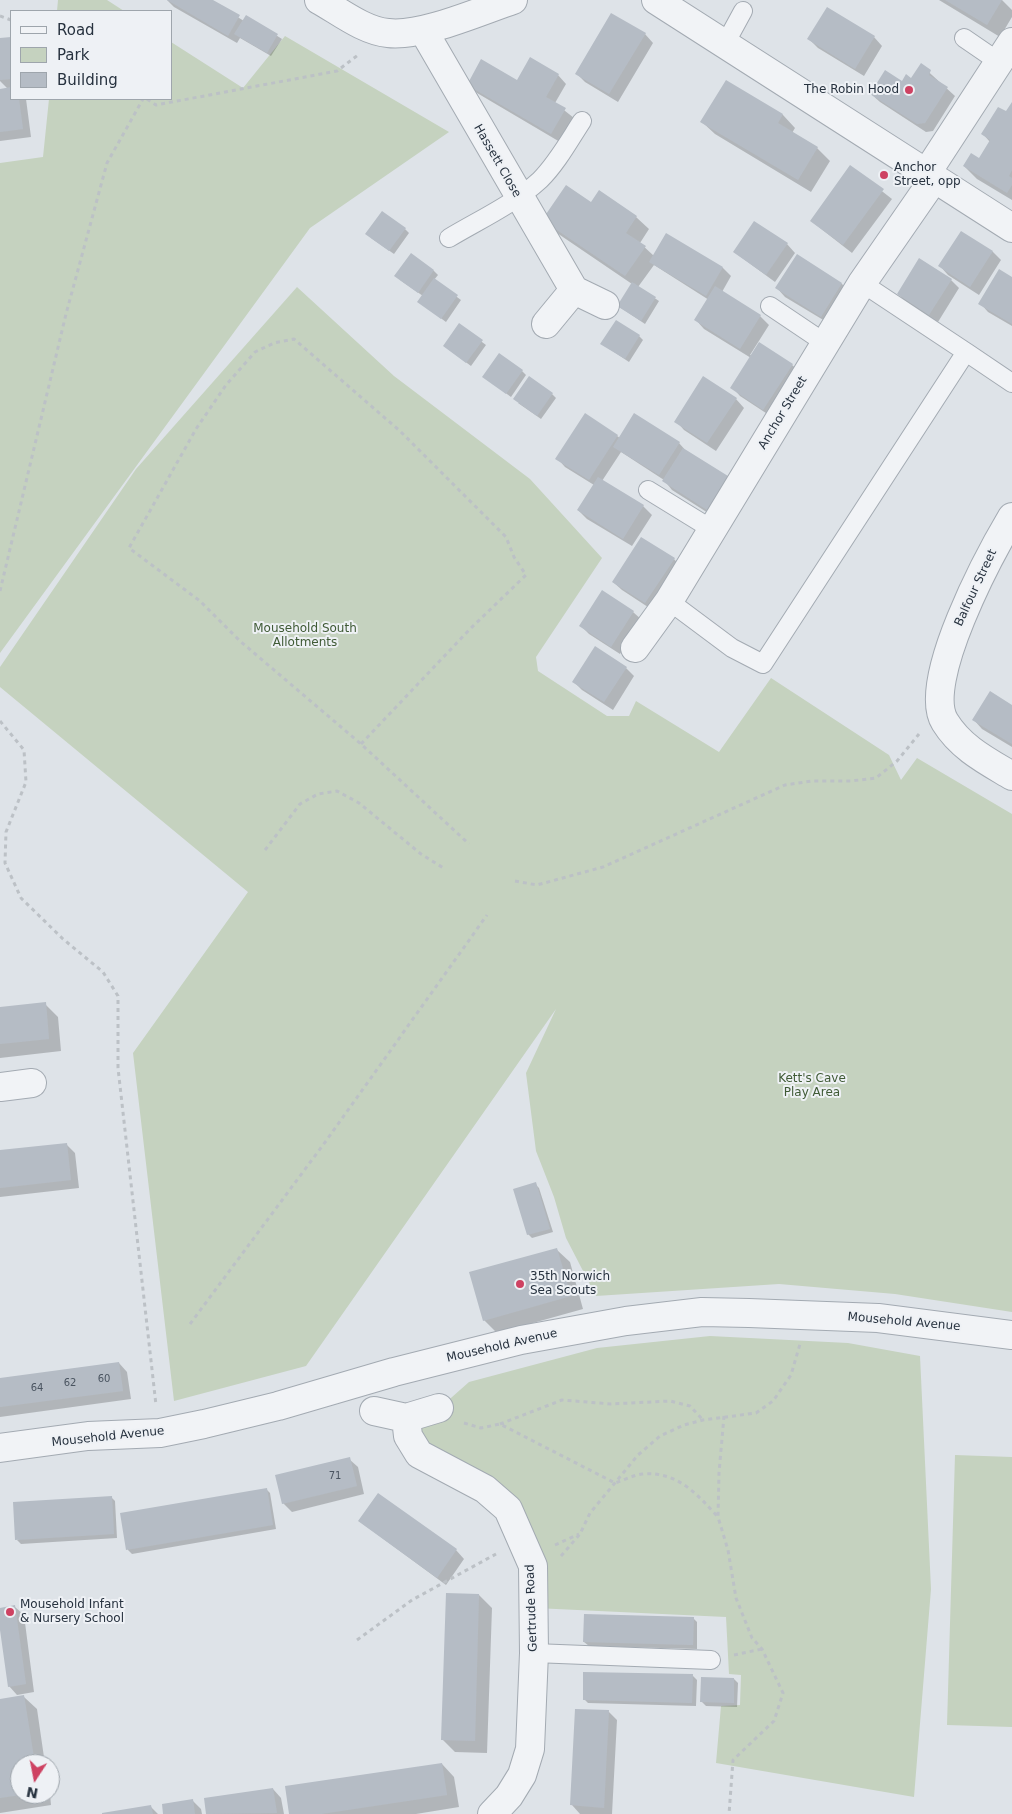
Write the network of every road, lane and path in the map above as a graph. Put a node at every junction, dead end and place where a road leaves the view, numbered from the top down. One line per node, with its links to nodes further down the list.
1 (319, 0): 5 (street)
2 (513, 0): 5 (street)
3 (656, 0): 7 (street)
4 (744, 11): 7 (lane)
5 (423, 30): 14 (street, Hassett Close)
6 (964, 38): 8 (lane)
7 (725, 44): 13 (street)
8 (1006, 52): 13 (street, Anchor Street)
9 (337, 71): 11 (path)
10 (144, 100): 28 (path)
11 (147, 100)
12 (582, 121): 14 (lane)
13 (930, 177): 15 (street); 17 (street, Anchor Street)
14 (518, 197): 16 (lane); 18 (street, Hassett Close)
15 (1012, 228)
16 (449, 238)
17 (862, 283): 22 (street, Anchor Street); 23 (lane)
18 (574, 290): 19 (street); 21 (street)
19 (605, 305)
20 (770, 306): 22 (lane)
21 (546, 324)
22 (825, 343): 27 (street, Anchor Street)
23 (966, 352): 24 (lane); 29 (lane)
24 (1012, 382)
25 (648, 490): 27 (lane)
26 (1012, 518): 31 (street, Balfour Street)
27 (713, 530): 29 (street, Anchor Street)
28 (0, 591)
29 (669, 601): 30 (street, Anchor Street)
30 (635, 648)
31 (944, 721): 34 (street); 38 (path)
32 (1, 723): 51 (path)
33 (361, 744): 33 (path); 35 (path)
34 (1012, 776)
35 (469, 844)
36 (265, 850): 37 (path)
37 (446, 869)
38 (515, 881)
39 (487, 915): 42 (path)
40 (32, 1083): 41 (street)
41 (0, 1087)
42 (190, 1324)
43 (1012, 1335): 51 (street, Mousehold Avenue)
44 (800, 1344): 47 (path)
45 (439, 1408): 48 (street); 50 (path)
46 (374, 1411): 48 (street)
47 (724, 1416): 49 (path); 54 (path)
48 (406, 1418): 55 (street, Gertrude Road)
49 (704, 1420): 50 (path); 53 (path)
50 (500, 1424): 53 (path)
51 (160, 1433): 52 (street, Mousehold Avenue)
52 (0, 1448)
53 (616, 1483): 54 (path); 56 (path)
54 (718, 1517): 61 (path)
55 (530, 1555): 56 (street, Gertrude Road); 57 (path)
56 (534, 1586): 58 (street, Gertrude Road)
57 (357, 1640)
58 (534, 1653): 59 (lane); 60 (street, Gertrude Road)
59 (711, 1660)
60 (492, 1814)
61 (729, 1814)

